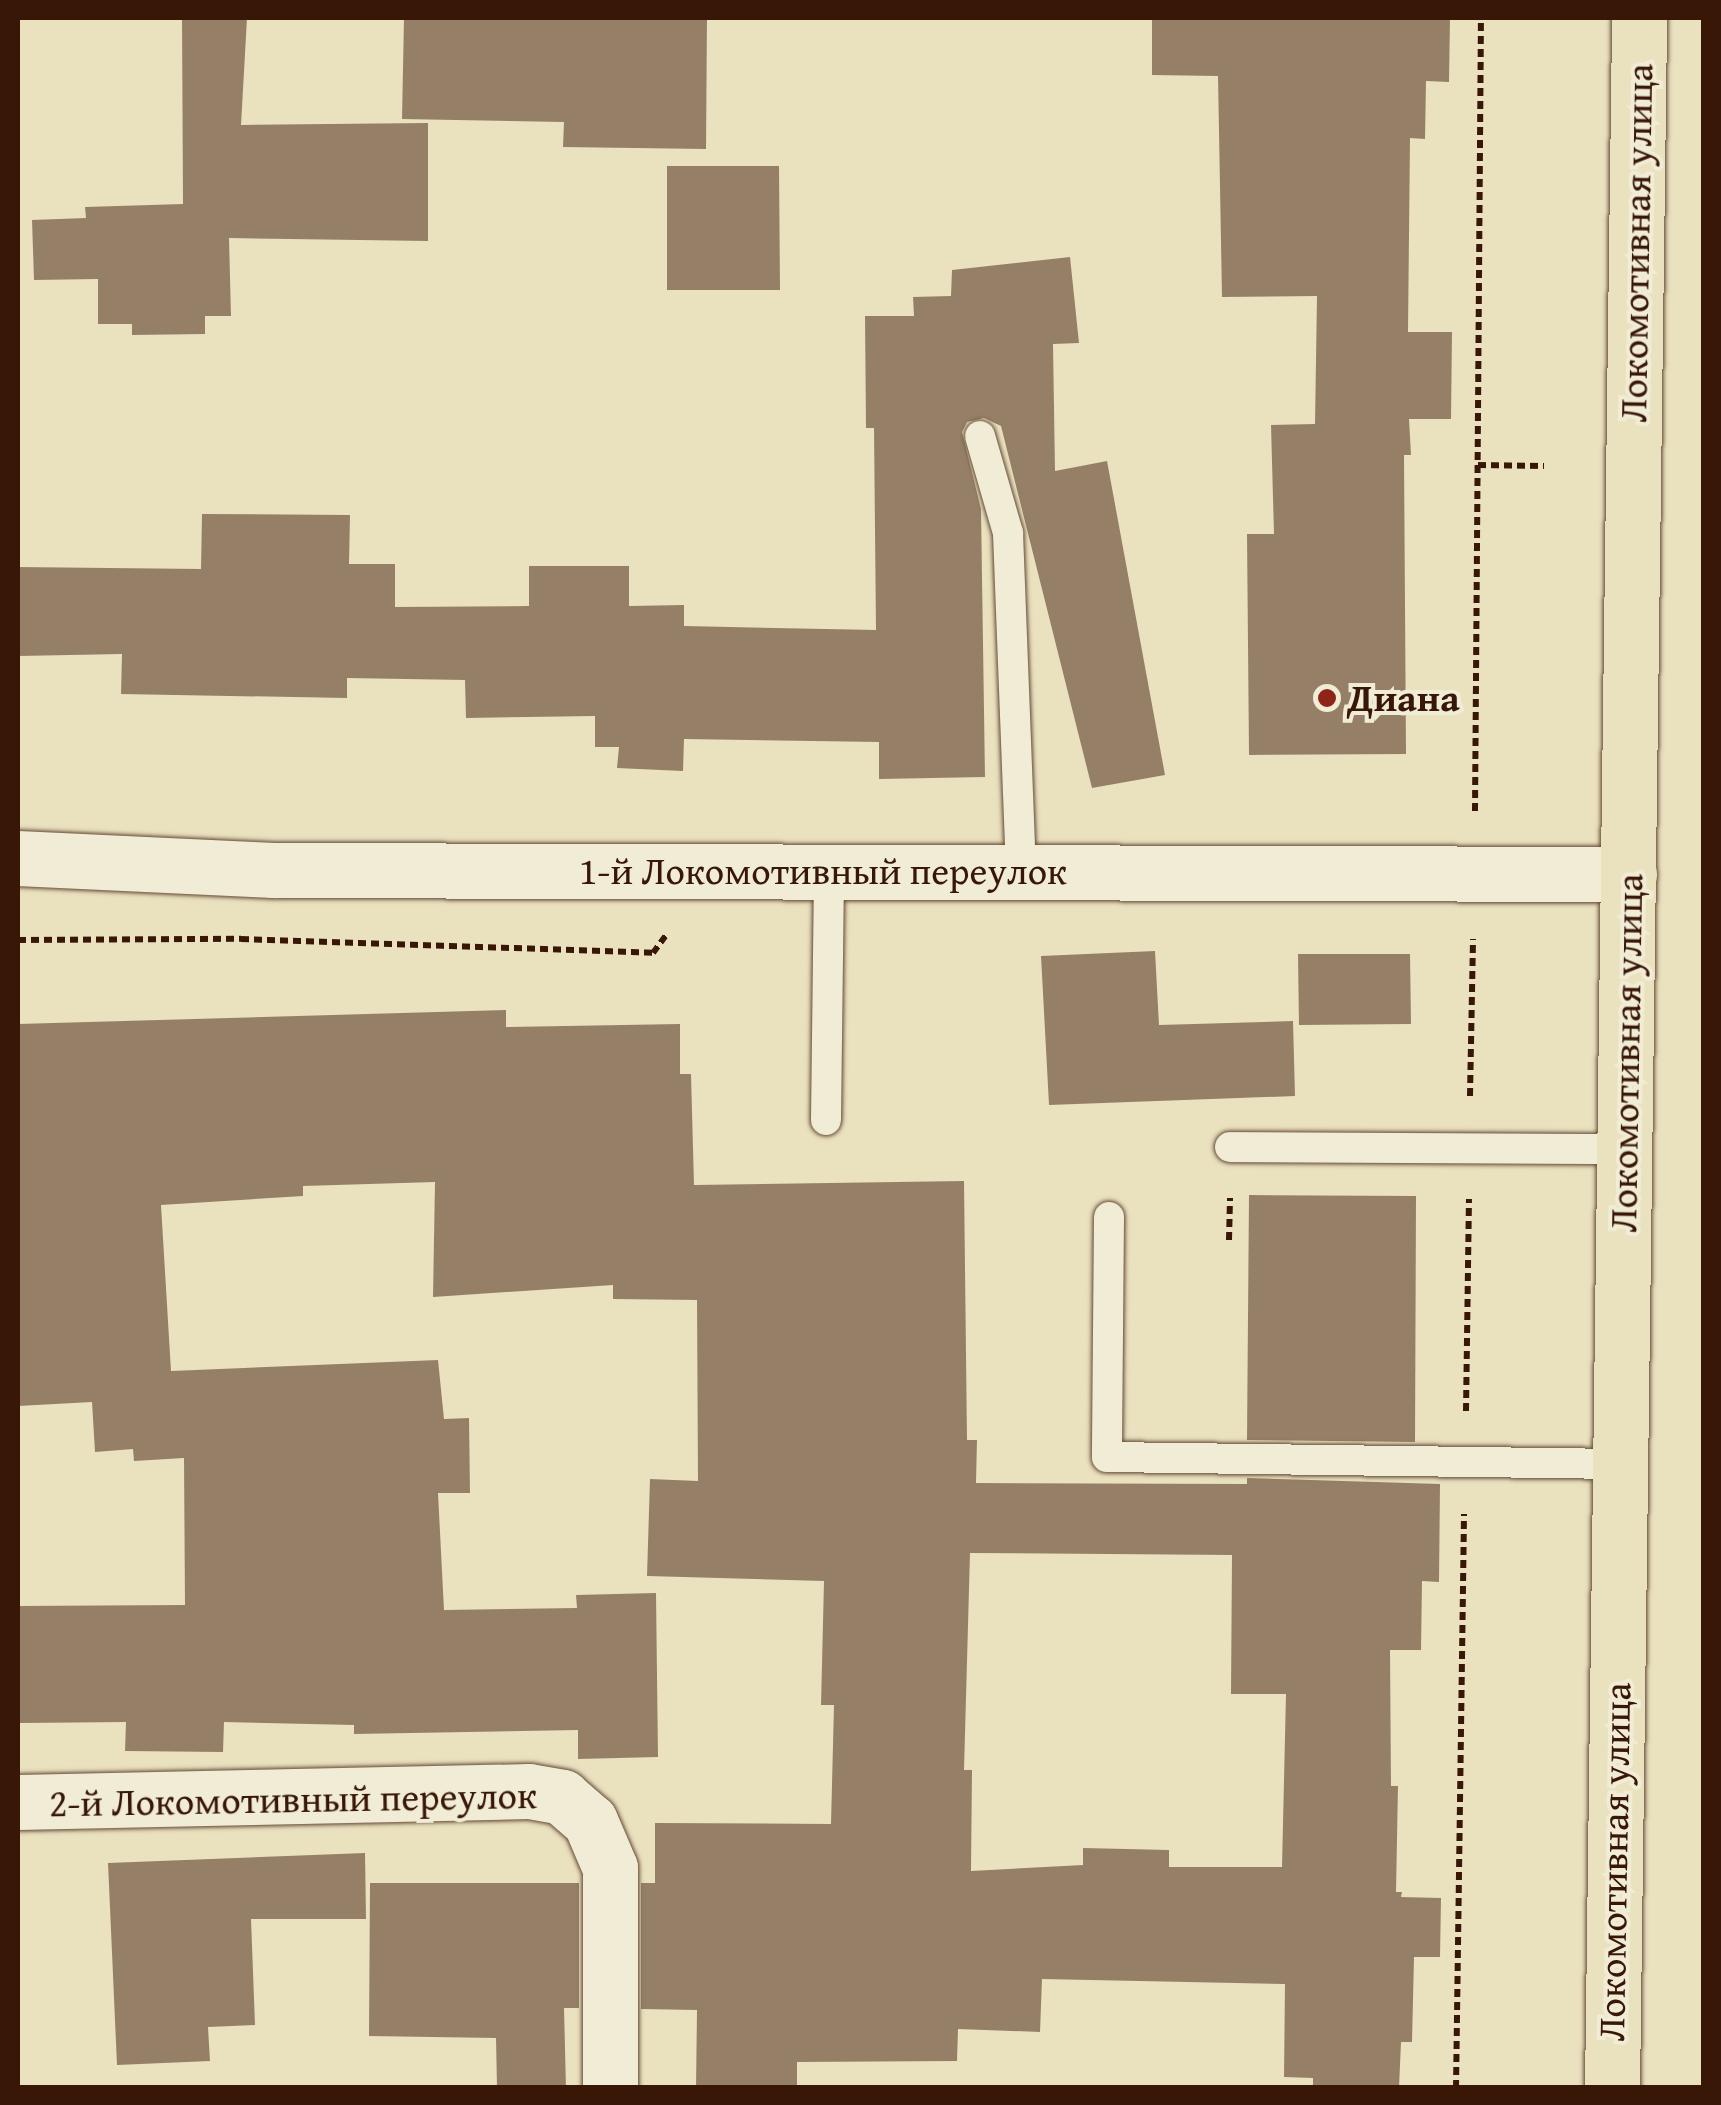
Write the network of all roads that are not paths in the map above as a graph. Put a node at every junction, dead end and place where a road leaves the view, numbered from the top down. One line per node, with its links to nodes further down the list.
1 (1638, 18): 6 (main road, Локомотивная улица)
2 (980, 436): 5 (lane)
3 (18, 858): 4 (street, 1-й Локомотивный переулок)
4 (829, 872): 5 (street, 1-й Локомотивный переулок); 7 (lane)
5 (1021, 872): 6 (street, 1-й Локомотивный переулок)
6 (1629, 874): 9 (main road, Локомотивная улица)
7 (826, 1120)
8 (1230, 1147): 9 (lane)
9 (1625, 1148): 11 (main road, Локомотивная улица)
10 (1109, 1217): 11 (lane)
11 (1620, 1464): 14 (main road, Локомотивная улица)
12 (18, 1802): 13 (street, 2-й Локомотивный переулок)
13 (610, 2088)
14 (1612, 2088)

